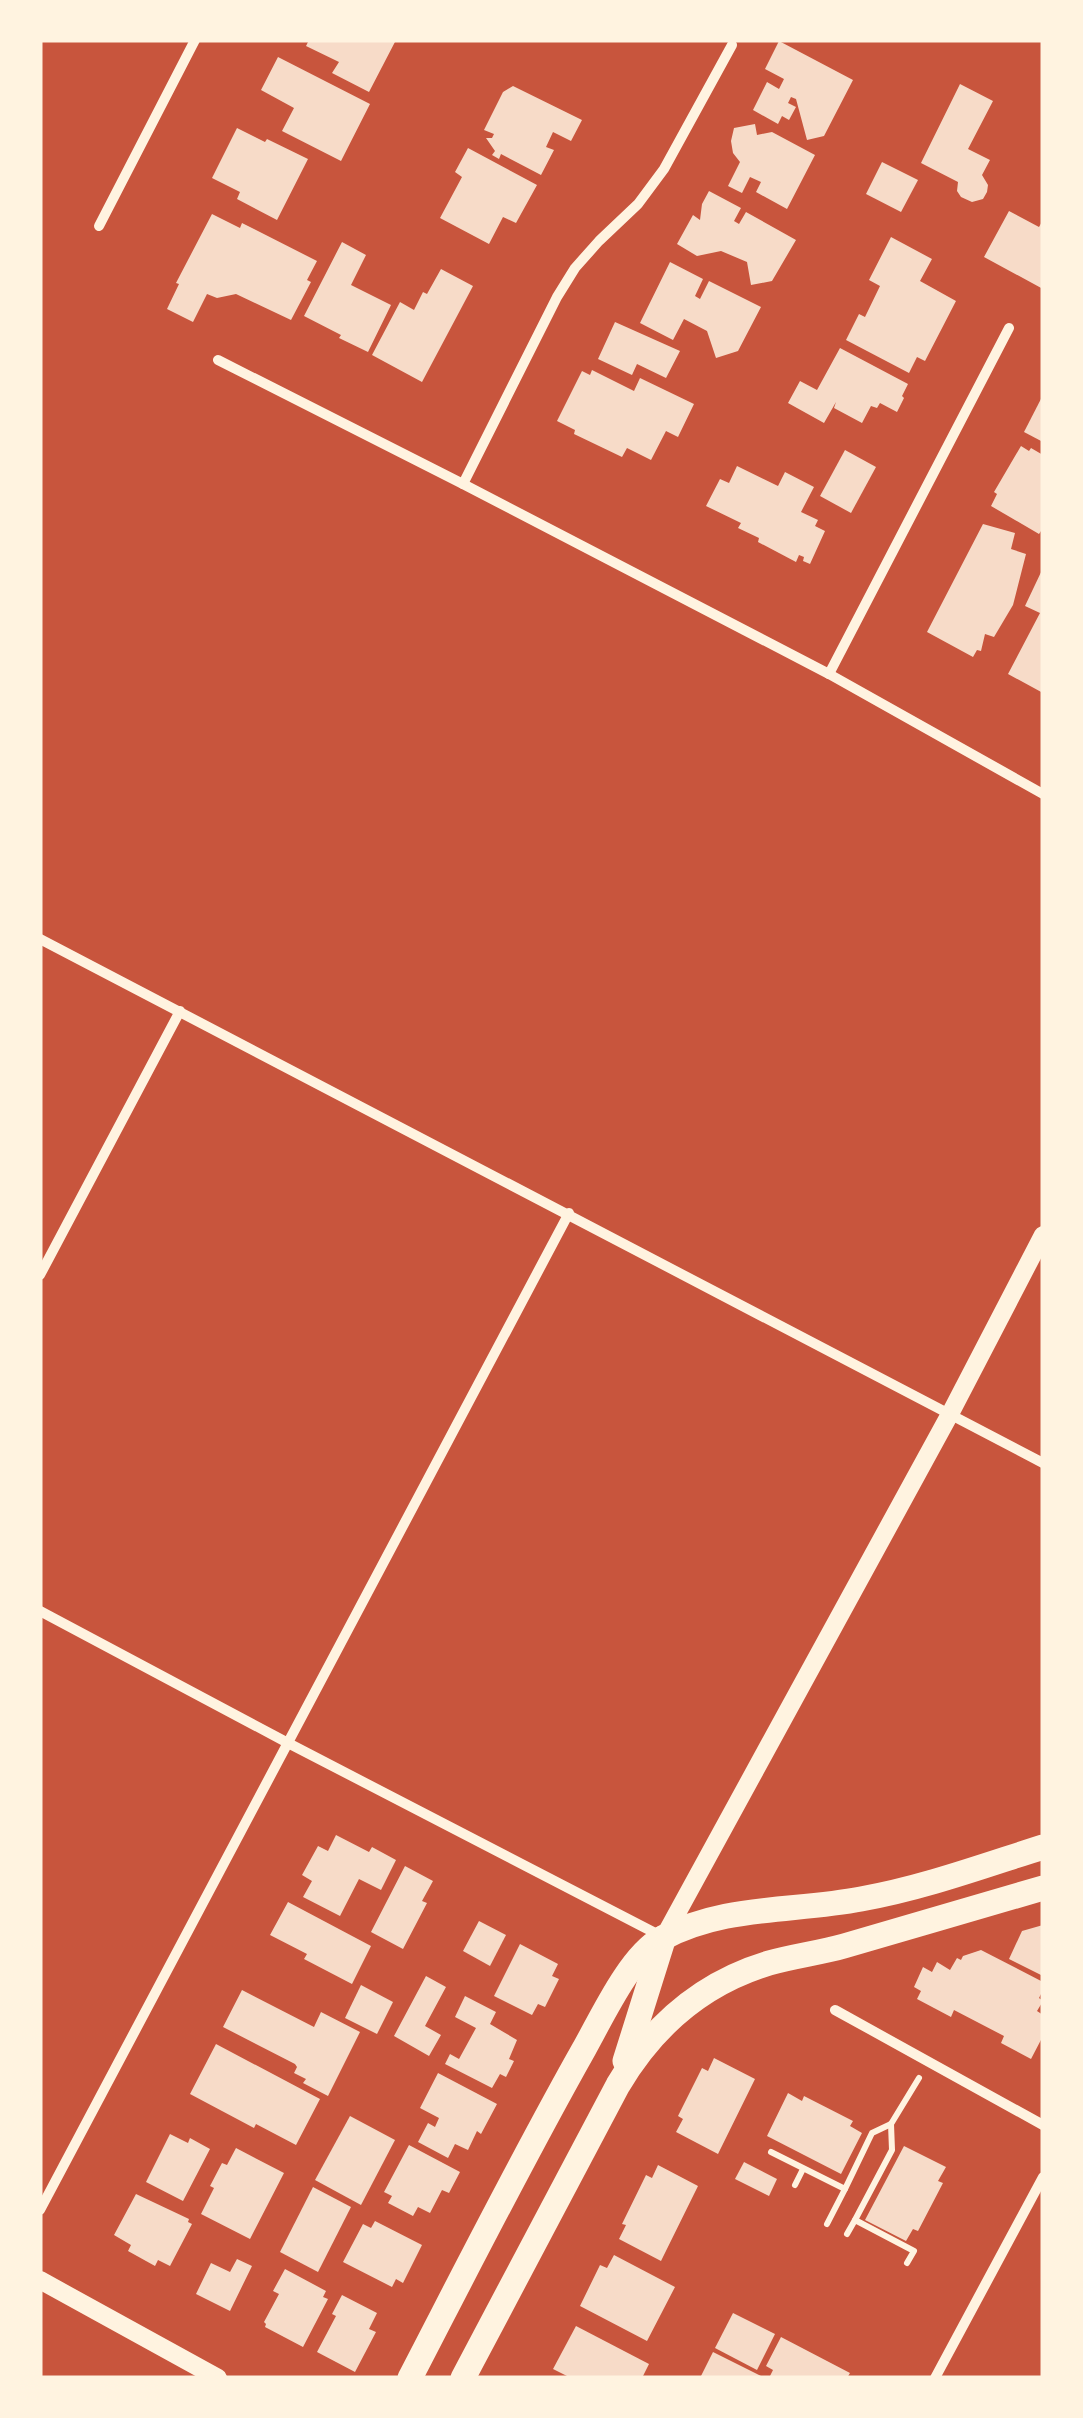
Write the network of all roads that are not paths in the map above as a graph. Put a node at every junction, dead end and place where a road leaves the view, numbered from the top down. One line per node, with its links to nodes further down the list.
1 (195, 40): 3 (street)
2 (732, 45): 6 (street)
3 (99, 226)
4 (1009, 328): 7 (street)
5 (218, 360): 6 (street)
6 (463, 484): 7 (street)
7 (830, 674): 8 (street)
8 (1043, 794)
9 (40, 939): 10 (street)
10 (180, 1011): 11 (street); 13 (street)
11 (569, 1214): 14 (street); 17 (street)
12 (1043, 1235): 14 (street)
13 (40, 1275)
14 (950, 1414): 15 (street); 20 (street)
15 (1043, 1463)
16 (40, 1611): 17 (street)
17 (288, 1743): 20 (street); 25 (street)
18 (1043, 1847): 20 (main road)
19 (1043, 1888): 22 (main road)
20 (664, 1937): 22 (main road); 28 (main road)
21 (835, 2010): 23 (street)
22 (618, 2085): 29 (main road)
23 (1043, 2125)
24 (1043, 2176): 30 (street)
25 (40, 2210)
26 (40, 2280): 27 (street)
27 (218, 2378)
28 (410, 2378)
29 (463, 2378)
30 (935, 2378)

